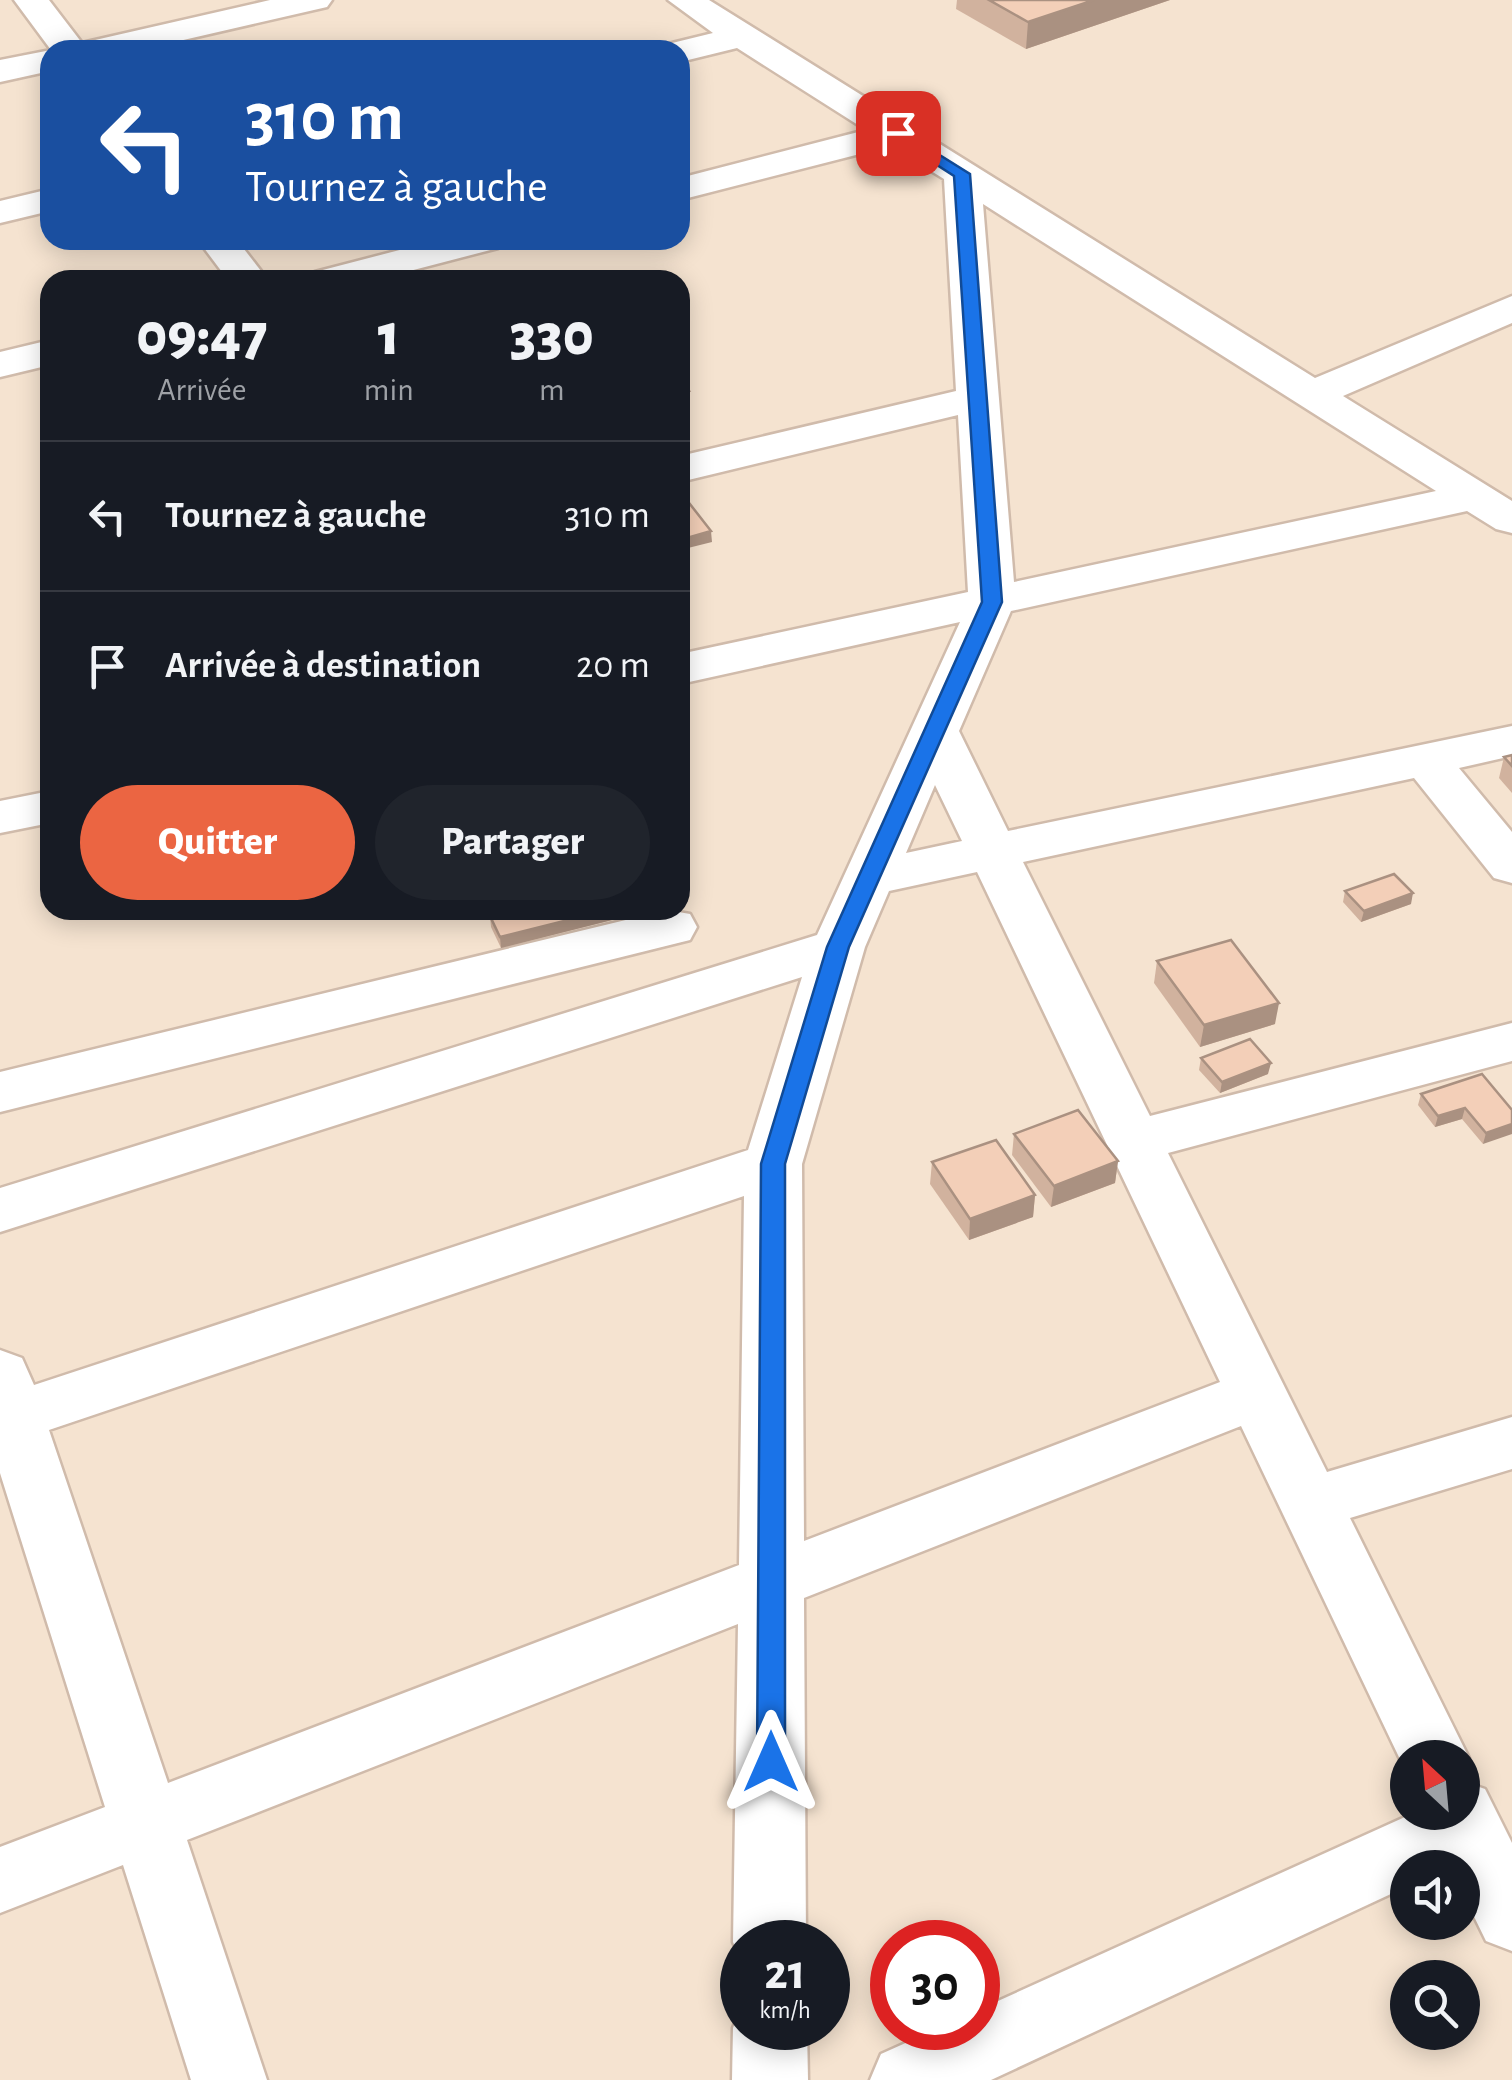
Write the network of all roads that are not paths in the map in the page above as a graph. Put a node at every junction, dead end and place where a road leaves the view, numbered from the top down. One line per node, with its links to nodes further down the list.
1 (30, 0): 5 (street)
2 (315, 0): 6 (street)
3 (685, 0): 4 (street)
4 (742, 36): 7 (street); 10 (street)
5 (62, 40)
6 (138, 40)
7 (690, 48)
8 (40, 62): 9 (street)
9 (0, 71)
10 (898, 133): 11 (street); 12 (street)
11 (962, 174): 22 (street); 23 (street)
12 (690, 186)
13 (40, 202): 14 (street)
14 (0, 212)
15 (225, 250): 17 (street)
16 (445, 250): 18 (street)
17 (240, 270)
18 (368, 270)
19 (1512, 308): 22 (street)
20 (40, 355): 21 (street)
21 (0, 365)
22 (1312, 394): 25 (street)
23 (978, 398): 24 (street); 26 (street)
24 (690, 467)
25 (1493, 508): 26 (street)
26 (992, 602): 27 (street); 28 (street)
27 (690, 668)
28 (934, 731): 33 (street); 35 (street)
29 (1512, 741): 30 (street)
30 (1426, 760): 33 (street); 34 (street)
31 (40, 808): 32 (street)
32 (0, 818)
33 (993, 852): 35 (street); 42 (street)
34 (1512, 866)
35 (868, 878): 38 (street)
36 (659, 920): 41 (street)
37 (668, 920): 39 (street)
38 (838, 947): 39 (street); 43 (street)
39 (701, 990): 44 (street)
40 (1512, 1042): 42 (street)
41 (0, 1092)
42 (1134, 1141): 45 (street)
43 (773, 1164): 46 (street); 49 (street)
44 (0, 1210)
45 (1257, 1394): 48 (street); 49 (street)
46 (4, 1404): 51 (street)
47 (1512, 1443): 48 (street)
48 (1311, 1504): 50 (street)
49 (772, 1582): 51 (street); 56 (street)
50 (1425, 1740)
51 (146, 1824): 54 (street); 58 (street)
52 (1438, 1830): 60 (street)
53 (1469, 1830): 55 (street)
54 (0, 1880)
55 (1512, 1917)
56 (770, 1920)
57 (770, 2050): 59 (street)
58 (230, 2080)
59 (770, 2080)
60 (908, 2080)

